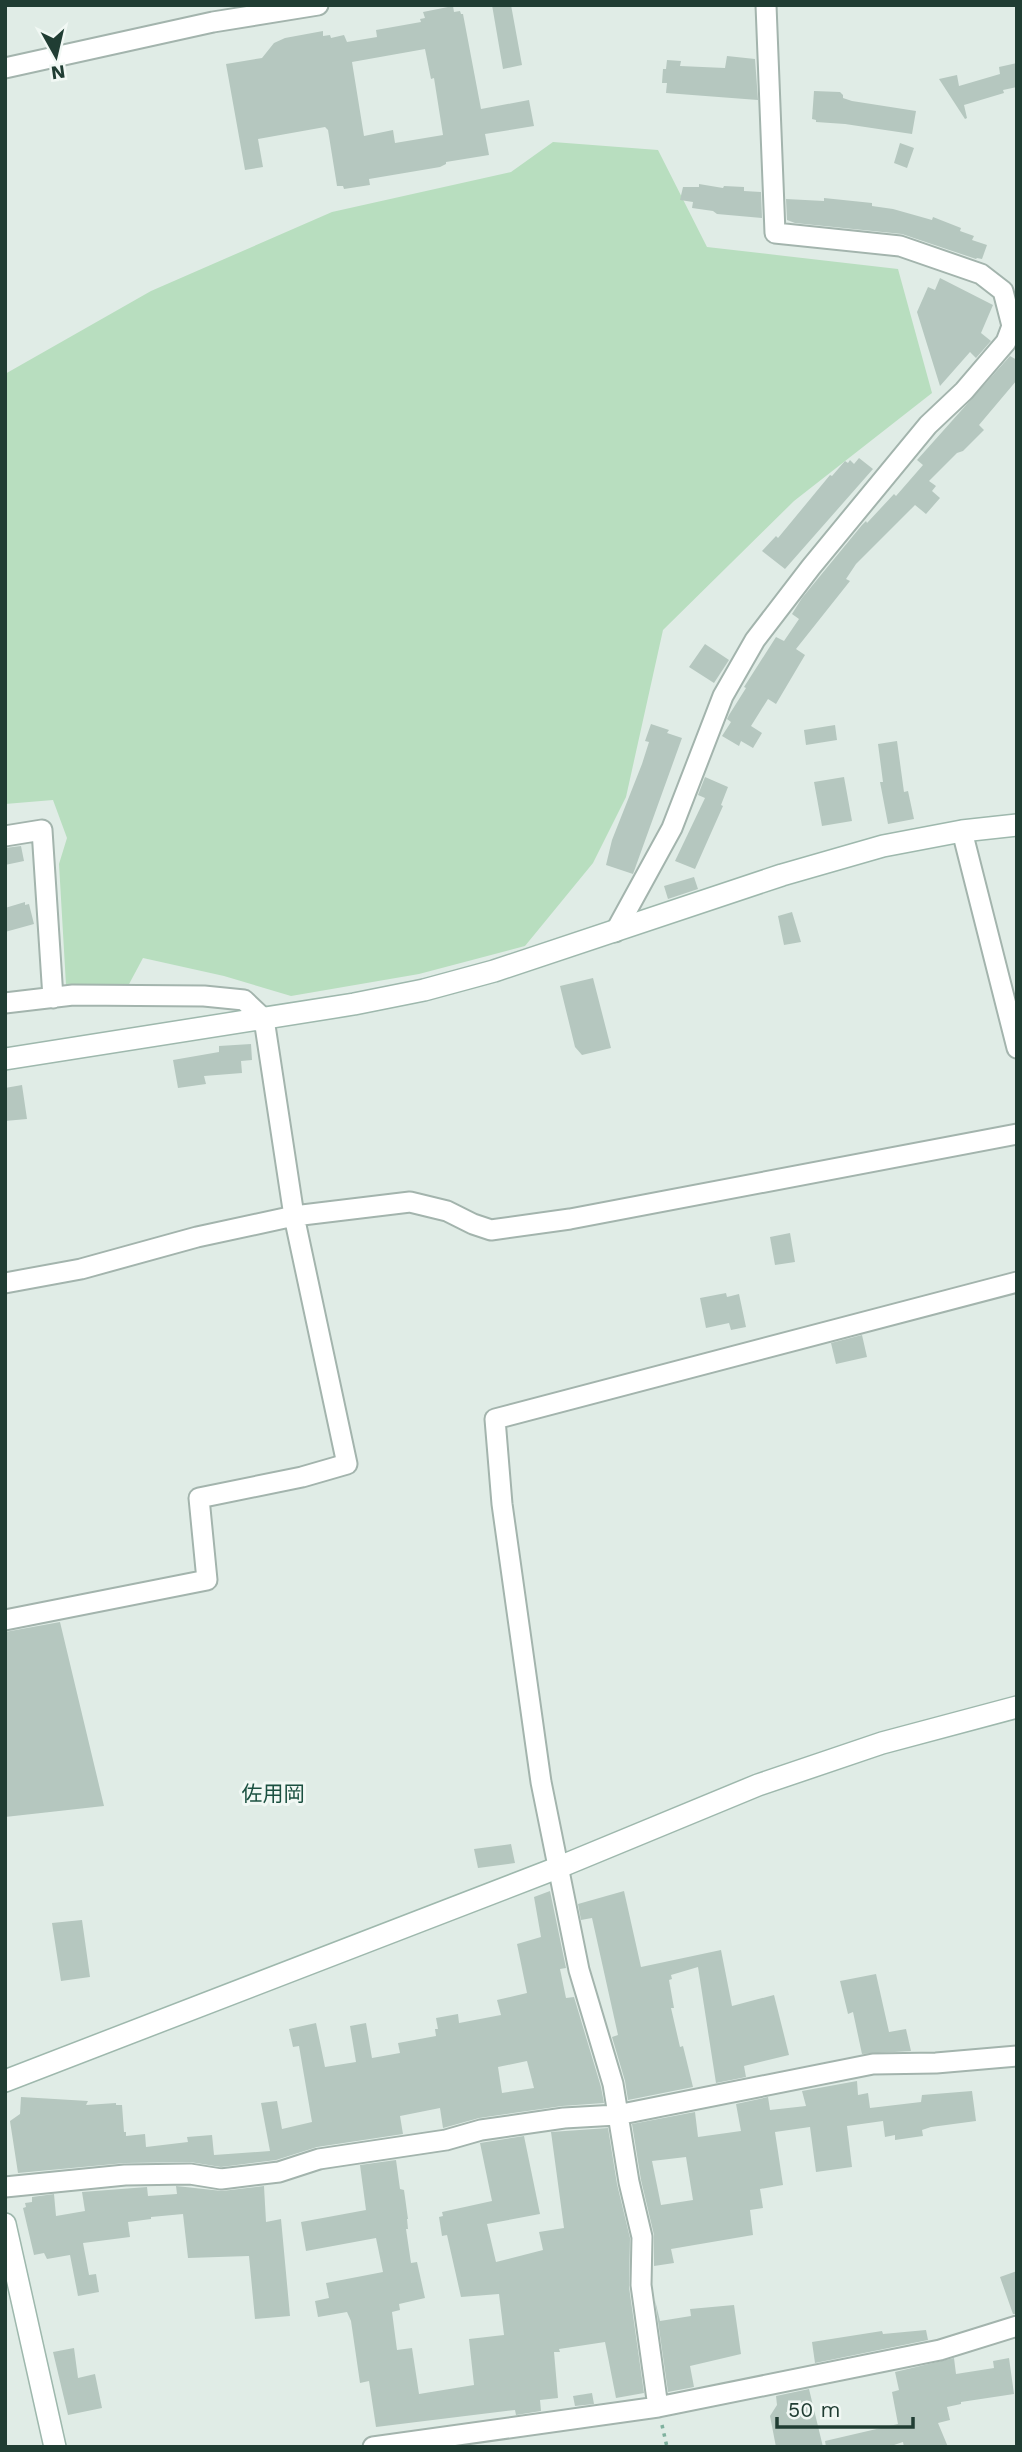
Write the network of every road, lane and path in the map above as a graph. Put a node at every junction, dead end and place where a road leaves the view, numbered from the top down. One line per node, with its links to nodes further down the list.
1 (318, 5): 3 (street)
2 (766, 5): 8 (street)
3 (211, 14): 4 (street)
4 (5, 68)
5 (1017, 825): 6 (street)
6 (962, 831): 8 (street); 12 (street)
7 (5, 836): 9 (street)
8 (615, 932): 11 (street)
9 (53, 998): 10 (street); 11 (street)
10 (5, 1003)
11 (264, 1019): 13 (street); 15 (street)
12 (1017, 1048)
13 (5, 1059)
14 (1017, 1133): 15 (street)
15 (294, 1216): 17 (street); 18 (street)
16 (1017, 1282): 20 (street)
17 (5, 1283)
18 (5, 1620)
19 (1017, 1707): 20 (street)
20 (557, 1868): 22 (street); 23 (street)
21 (1017, 2056): 23 (street)
22 (5, 2081)
23 (617, 2115): 24 (street); 27 (street)
24 (5, 2187)
25 (5, 2224): 28 (street)
26 (1017, 2326): 27 (street)
27 (658, 2407): 29 (street)
28 (55, 2447)
29 (373, 2447)

